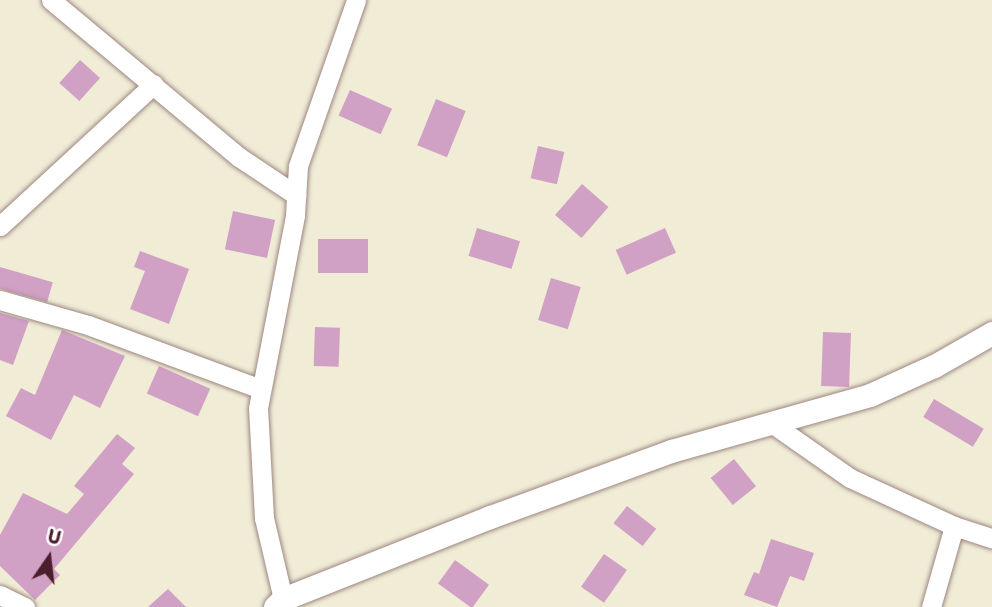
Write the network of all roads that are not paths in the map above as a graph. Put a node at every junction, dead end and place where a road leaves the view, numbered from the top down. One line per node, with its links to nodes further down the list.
1 (51, 0): 3 (street)
2 (356, 0): 4 (street)
3 (154, 84): 4 (street); 5 (street)
4 (296, 195): 8 (street)
5 (0, 226)
6 (0, 300): 8 (street)
7 (992, 332): 9 (street)
8 (261, 390): 13 (street)
9 (770, 422): 10 (street); 13 (street)
10 (954, 526): 11 (street); 15 (street)
11 (992, 538)
12 (0, 595): 14 (street)
13 (279, 603)
14 (25, 607)
15 (931, 607)

